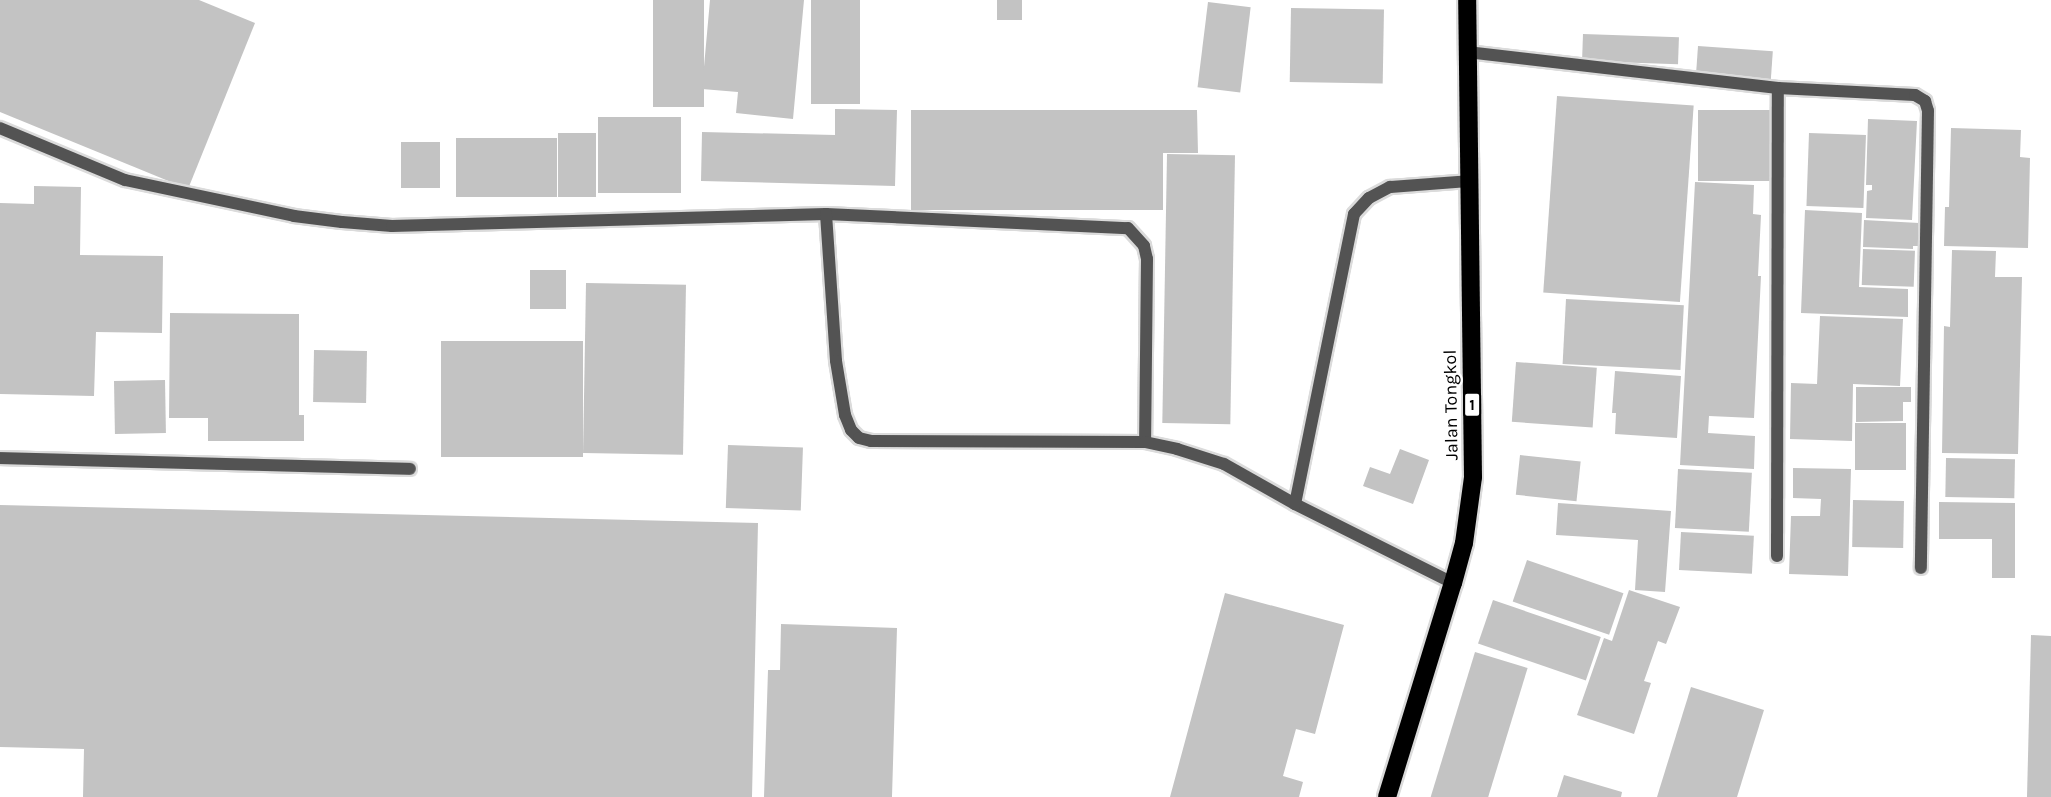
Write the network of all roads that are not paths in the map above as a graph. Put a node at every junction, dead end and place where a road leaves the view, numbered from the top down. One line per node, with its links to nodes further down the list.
1 (1467, 0): 2 (highway, Jalan Tongkol / 1)
2 (1467, 52): 3 (street); 5 (highway, Jalan Tongkol / 1)
3 (1778, 88): 11 (street); 12 (street)
4 (0, 128): 6 (street)
5 (1469, 181): 10 (street); 13 (highway, Jalan Tongkol / 1)
6 (826, 214): 7 (street); 7 (street)
7 (1145, 442): 10 (street)
8 (0, 458): 9 (street)
9 (410, 469)
10 (1294, 504): 13 (street)
11 (1776, 556)
12 (1921, 568)
13 (1453, 584): 14 (highway, Jalan Tongkol / 1)
14 (1387, 797)

